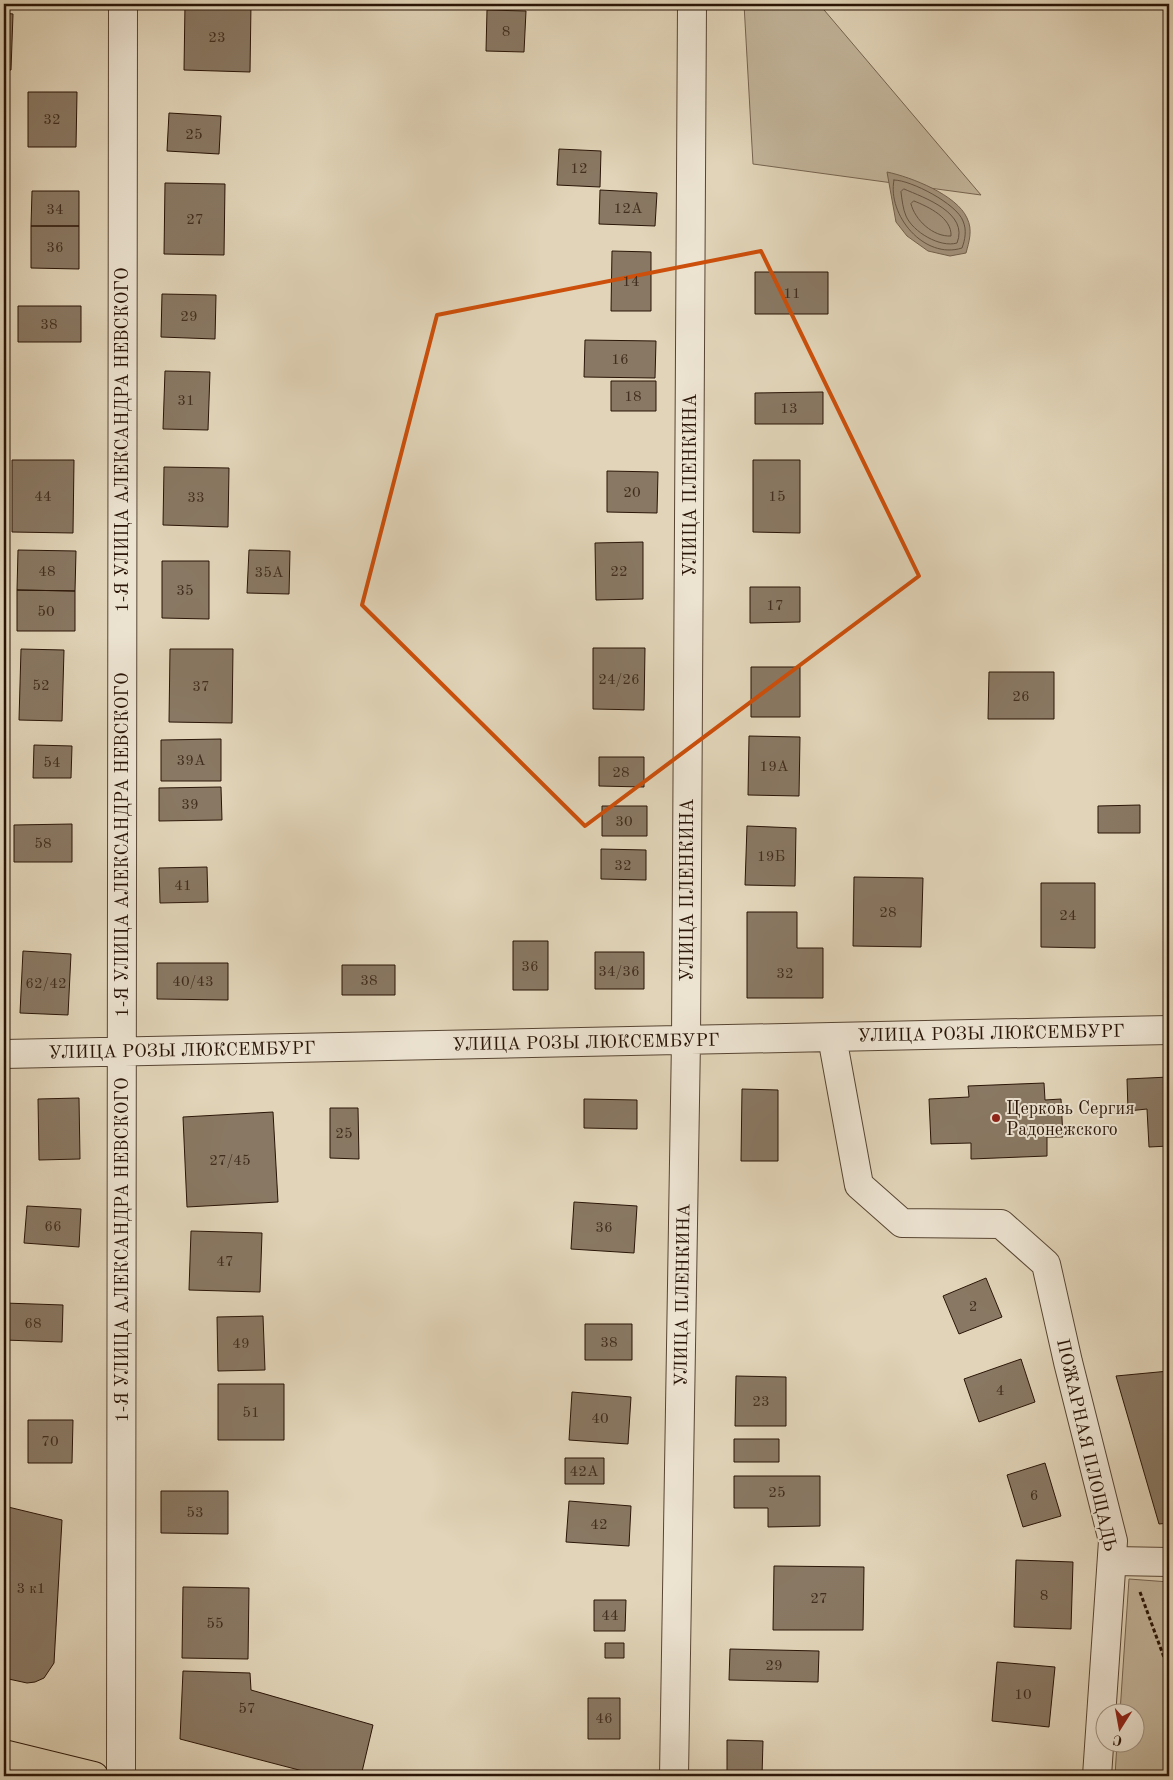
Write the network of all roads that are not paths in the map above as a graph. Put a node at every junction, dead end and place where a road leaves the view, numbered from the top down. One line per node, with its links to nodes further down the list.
1 (122, 4): 6 (street, 1-Я УЛИЦА АЛЕКСАНДРА НЕВСКОГО)
2 (692, 4): 5 (street, УЛИЦА ПЛЕНКИНА)
3 (1169, 1030): 4 (street, УЛИЦА РОЗЫ ЛЮКСЕМБУРГ)
4 (832, 1037): 5 (street, УЛИЦА РОЗЫ ЛЮКСЕМБУРГ); 8 (street, ПОЖАРНАЯ ПЛОЩАДЬ)
5 (686, 1040): 6 (street, УЛИЦА РОЗЫ ЛЮКСЕМБУРГ); 13 (street, УЛИЦА ПЛЕНКИНА)
6 (122, 1051): 7 (street, УЛИЦА РОЗЫ ЛЮКСЕМБУРГ); 12 (street, 1-Я УЛИЦА АЛЕКСАНДРА НЕВСКОГО)
7 (4, 1054)
8 (1114, 1561): 9 (street); 14 (street, ПОЖАРНАЯ ПЛОЩАДЬ)
9 (1169, 1562)
10 (4, 1754): 11 (main road)
11 (94, 1776)
12 (122, 1776)
13 (674, 1776)
14 (1098, 1776)

